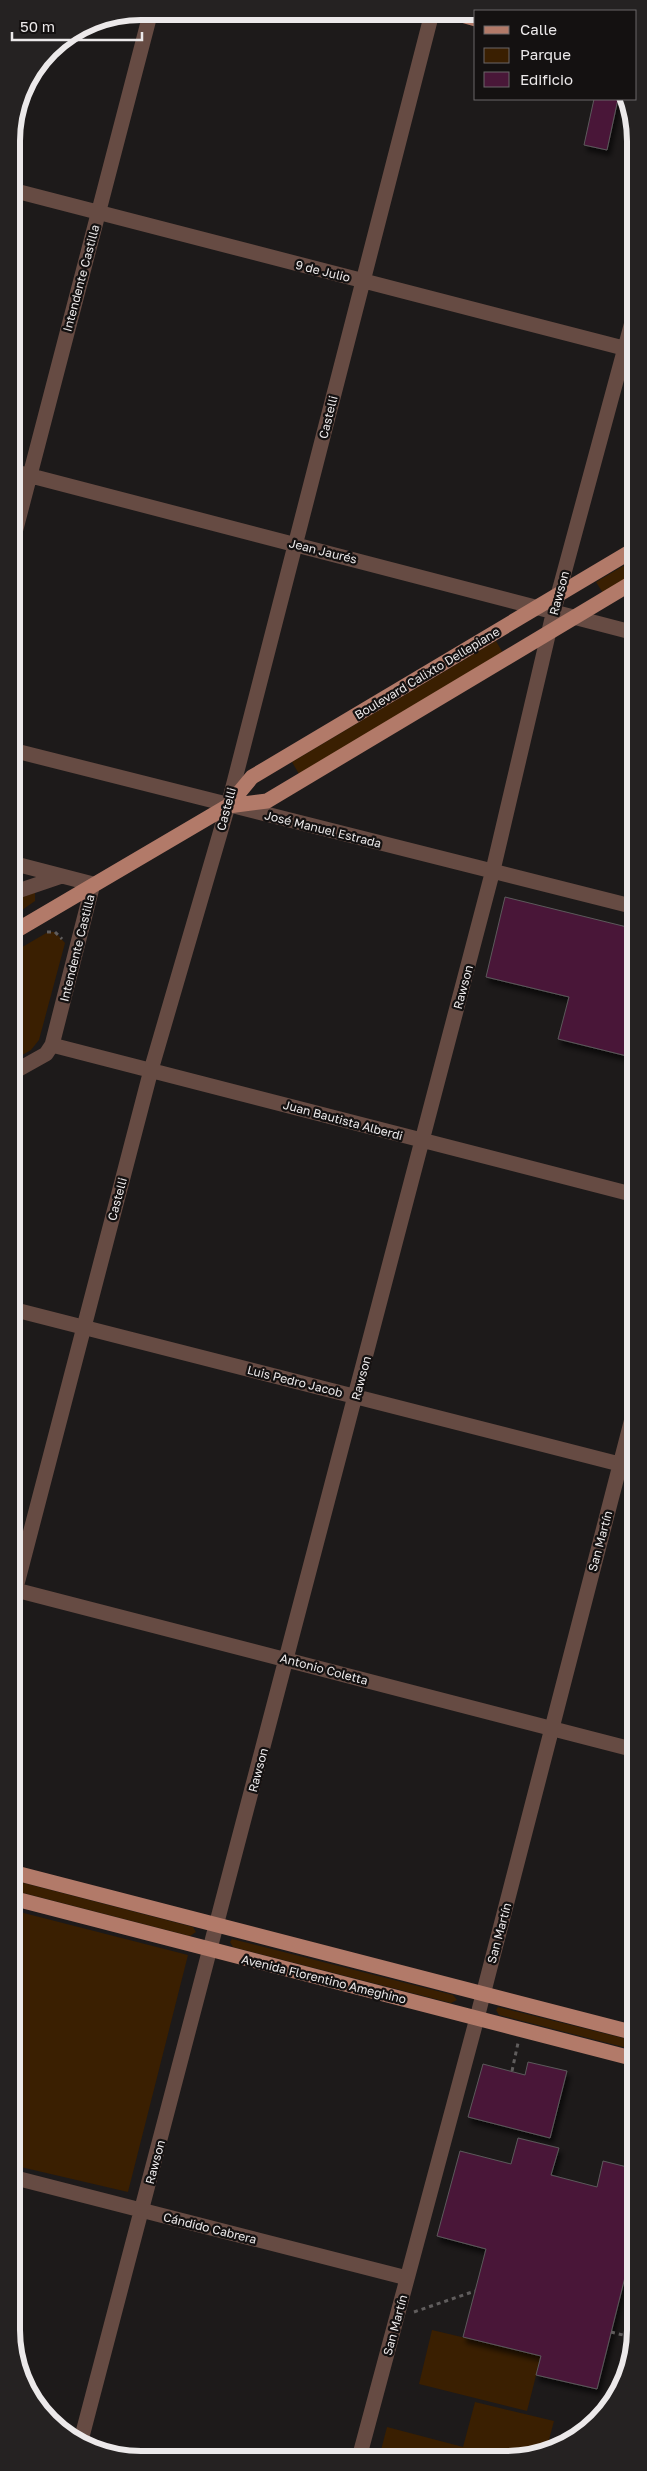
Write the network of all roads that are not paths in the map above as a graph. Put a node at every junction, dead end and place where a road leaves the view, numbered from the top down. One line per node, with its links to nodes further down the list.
1 (149, 20): 4 (street, Intendente Castilla)
2 (430, 20): 5 (street, Castelli)
3 (20, 192): 4 (street, 9 de Julio)
4 (98, 213): 5 (street, 9 de Julio); 9 (street, Intendente Castilla)
5 (363, 281): 6 (street, 9 de Julio); 11 (street, Castelli)
6 (627, 349)
7 (627, 360): 14 (street, Rawson)
8 (20, 473): 9 (street, Jean Jaurés)
9 (30, 476): 10 (street, Intendente Castilla); 11 (street, Jean Jaurés)
10 (20, 514)
11 (295, 544): 15 (street, Jean Jaurés); 21 (street, Castelli)
12 (627, 554): 14 (main road, Boulevard Calixto Dellepiane)
13 (627, 586): 17 (main road, Boulevard Calixto Dellepiane)
14 (559, 594): 15 (main road, Boulevard Calixto Dellepiane); 16 (street, Rawson)
15 (538, 606): 16 (street, Jean Jaurés); 21 (main road, Boulevard Calixto Dellepiane)
16 (554, 610): 17 (street, Jean Jaurés); 19 (street, Rawson)
17 (576, 616): 18 (street, Jean Jaurés); 19 (main road, Boulevard Calixto Dellepiane)
18 (627, 631)
19 (549, 632): 21 (main road, Boulevard Calixto Dellepiane); 23 (street, Rawson)
20 (20, 752): 21 (street, José Manuel Estrada)
21 (228, 806): 23 (street, José Manuel Estrada); 25 (main road, Boulevard Calixto Dellepiane); 31 (street, Castelli)
22 (20, 865): 24 (street, Intendente Castilla)
23 (493, 870): 27 (street, José Manuel Estrada); 32 (street, Rawson)
24 (62, 876): 25 (street, Intendente Castilla); 26 (street)
25 (93, 884): 28 (main road, Boulevard Calixto Dellepiane); 29 (street, Intendente Castilla)
26 (20, 890)
27 (627, 905)
28 (20, 928)
29 (52, 1045): 30 (street); 31 (street, Juan Bautista Alberdi)
30 (20, 1069)
31 (151, 1070): 32 (street, Juan Bautista Alberdi); 35 (street, Castelli)
32 (423, 1141): 33 (street, Juan Bautista Alberdi); 36 (street, Rawson)
33 (627, 1193)
34 (20, 1311): 35 (street, Luis Pedro Jacob)
35 (84, 1327): 36 (street, Luis Pedro Jacob); 40 (street, Castelli)
36 (356, 1397): 38 (street, Luis Pedro Jacob); 42 (street, Rawson)
37 (627, 1437): 38 (street, San Martín)
38 (620, 1464): 39 (street, Luis Pedro Jacob); 43 (street, San Martín)
39 (627, 1466)
40 (20, 1568)
41 (20, 1596): 42 (street, Antonio Coletta)
42 (287, 1659): 43 (street, Antonio Coletta); 47 (street, Rawson)
43 (552, 1729): 44 (street, Antonio Coletta); 49 (street, San Martín)
44 (627, 1748)
45 (20, 1874): 47 (main road, Avenida Florentino Ameghino)
46 (20, 1900): 48 (main road, Avenida Florentino Ameghino)
47 (217, 1925): 48 (street, Rawson); 49 (main road, Avenida Florentino Ameghino)
48 (210, 1949): 50 (main road, Avenida Florentino Ameghino); 54 (street, Rawson)
49 (483, 1994): 50 (street, San Martín); 51 (main road, Avenida Florentino Ameghino)
50 (477, 2018): 52 (main road, Avenida Florentino Ameghino); 55 (street, San Martín)
51 (627, 2031)
52 (627, 2057)
53 (20, 2179): 54 (street, Cándido Cabrera)
54 (142, 2210): 55 (street, Cándido Cabrera); 56 (street, Rawson)
55 (407, 2278): 57 (street, San Martín)
56 (82, 2436)
57 (361, 2451)

